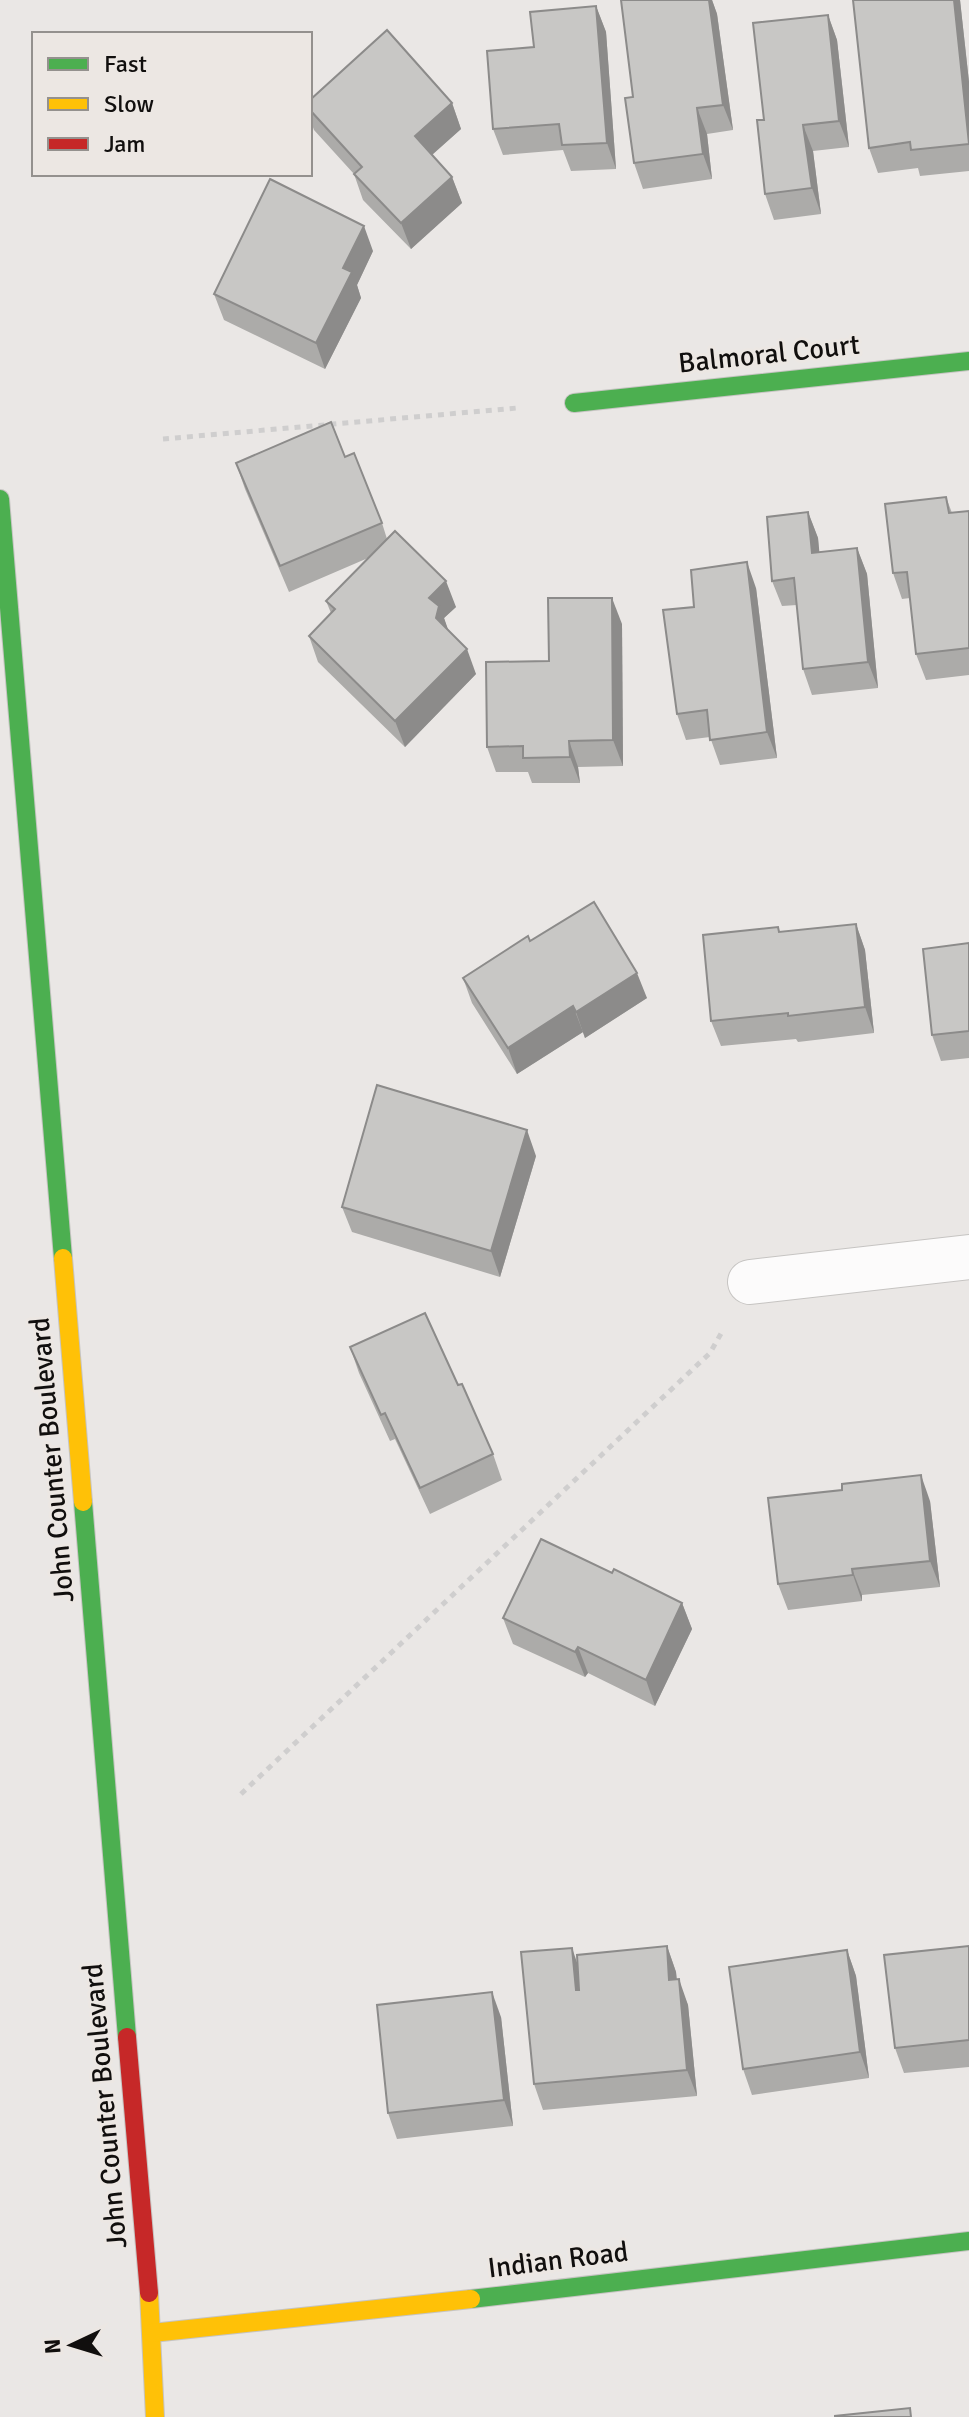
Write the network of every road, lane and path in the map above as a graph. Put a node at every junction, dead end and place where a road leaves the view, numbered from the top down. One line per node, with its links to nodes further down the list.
1 (969, 361): 2 (main road, Balmoral Court)
2 (574, 403): 3 (path)
3 (163, 439)
4 (0, 499): 9 (main road, John Counter Boulevard)
5 (969, 1257): 6 (street)
6 (750, 1282): 7 (path)
7 (241, 1794)
8 (969, 2241): 9 (main road, Indian Road)
9 (152, 2333): 10 (main road, John Counter Boulevard)
10 (155, 2417)

